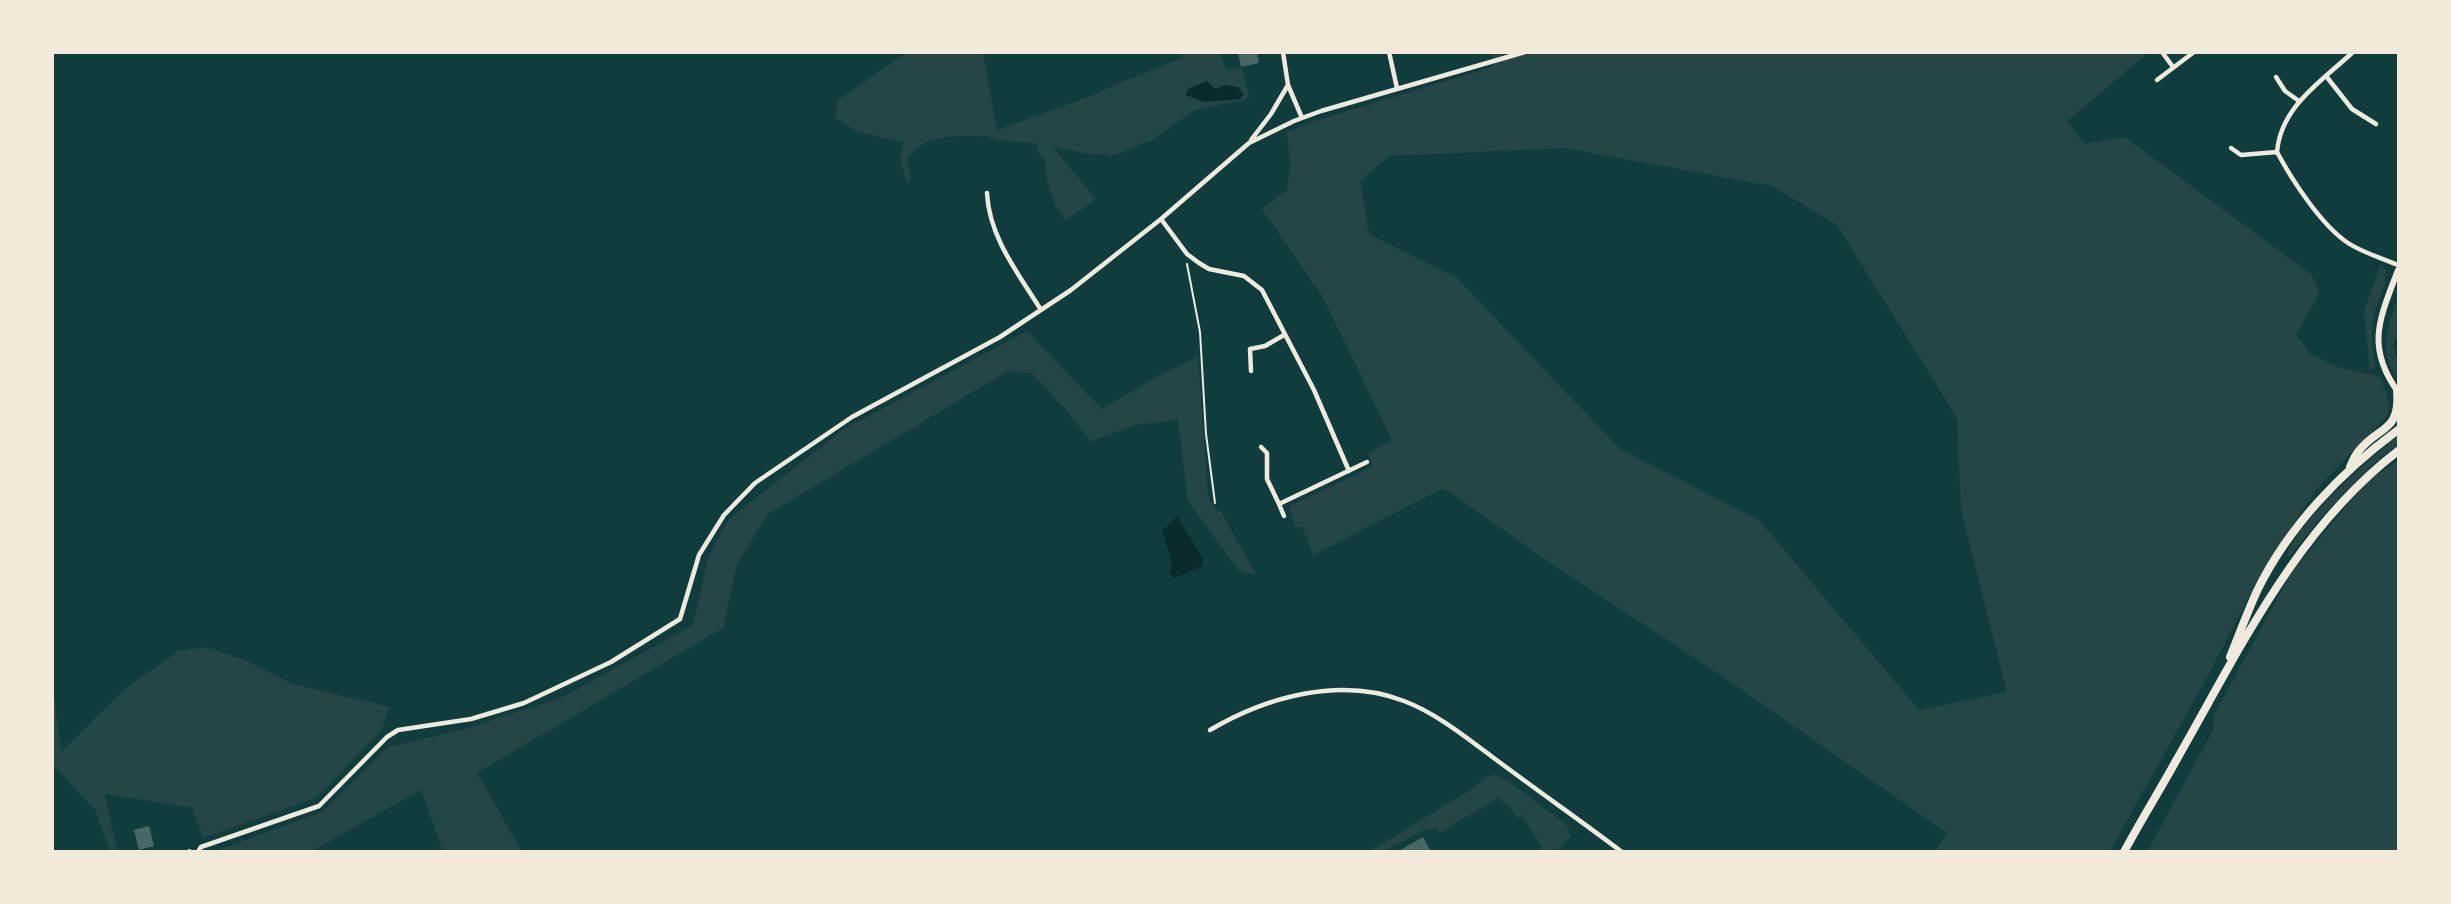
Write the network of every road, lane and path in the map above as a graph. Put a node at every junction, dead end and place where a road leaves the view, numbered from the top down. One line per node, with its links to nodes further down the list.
1 (1283, 52): 11 (street)
2 (1389, 52): 12 (street)
3 (1525, 52): 12 (street)
4 (2162, 52): 7 (street)
5 (2194, 52): 7 (street)
6 (2353, 52): 8 (street)
7 (2173, 67): 10 (street)
8 (2326, 76): 13 (street); 15 (street)
9 (2276, 77): 13 (street)
10 (2157, 80)
11 (1288, 85): 14 (street); 16 (street)
12 (1396, 88): 14 (street)
13 (2299, 102): 18 (street)
14 (1302, 118): 16 (street)
15 (2376, 124)
16 (1249, 143): 20 (street)
17 (2231, 148): 18 (street)
18 (2277, 152): 22 (street)
19 (987, 193): 23 (street)
20 (1161, 219): 21 (street); 23 (street)
21 (1187, 254): 24 (street); 33 (path)
22 (2399, 267): 26 (street)
23 (1041, 310): 38 (street)
24 (1284, 335): 25 (street); 31 (street)
25 (1251, 371)
26 (2398, 391): 32 (highway)
27 (2399, 430): 32 (highway)
28 (1261, 447): 34 (street)
29 (2399, 451): 36 (highway)
30 (1367, 462): 31 (street)
31 (1349, 471): 34 (street)
32 (2347, 473): 36 (highway)
33 (1215, 503)
34 (1279, 504): 35 (street)
35 (1284, 516)
36 (2221, 678): 40 (highway)
37 (1210, 730): 39 (street)
38 (200, 849)
39 (1622, 852)
40 (2124, 852)

